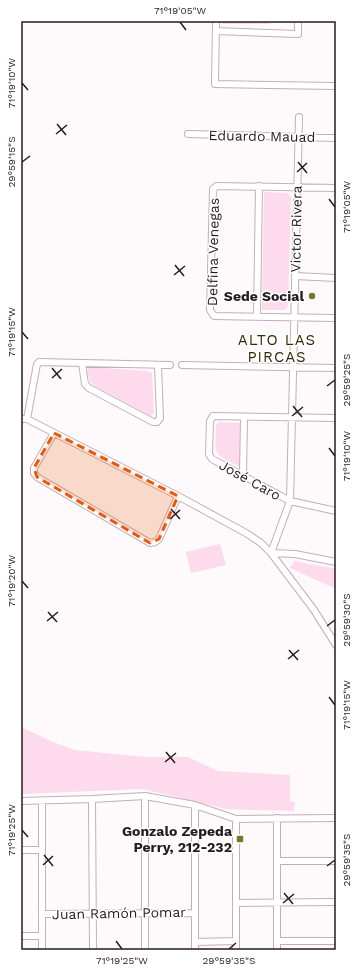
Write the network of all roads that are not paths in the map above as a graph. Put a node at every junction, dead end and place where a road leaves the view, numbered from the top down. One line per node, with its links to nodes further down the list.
1 (216, 21): 3 (street)
2 (298, 21): 3 (street)
3 (216, 31): 4 (street)
4 (336, 86)
5 (299, 117): 7 (street, Victor Rivera)
6 (188, 134): 7 (street, Eduardo Mauad)
7 (298, 137): 8 (street, Eduardo Mauad); 10 (street, Victor Rivera)
8 (336, 138)
9 (259, 186): 10 (street, Delfina Venegas); 14 (street); 14 (street, Delfina Venegas)
10 (297, 186): 11 (street, Delfina Venegas); 12 (street, Victor Rivera)
11 (336, 188)
12 (295, 276): 13 (street); 15 (street, Victor Rivera)
13 (336, 278)
14 (257, 317): 15 (street, Delfina Venegas)
15 (294, 317): 16 (street, Delfina Venegas); 21 (street, Victor Rivera)
16 (336, 318)
17 (82, 363): 18 (street); 18 (street); 26 (street)
18 (158, 365): 19 (street)
19 (170, 365)
20 (182, 365): 21 (street)
21 (293, 367): 22 (street); 24 (street, Victor Rivera)
22 (336, 368)
23 (244, 417): 24 (street, José Caro); 28 (street); 28 (street, José Caro)
24 (292, 417): 25 (street, José Caro); 30 (street, Victor Rivera)
25 (336, 418)
26 (24, 419): 27 (street)
27 (54, 433): 29 (street); 29 (street)
28 (243, 476): 30 (street, José Caro)
29 (178, 496): 32 (street)
30 (290, 502): 31 (street, José Caro); 32 (street, Victor Rivera)
31 (336, 511)
32 (271, 553): 33 (street); 34 (street)
33 (336, 562)
34 (336, 646)
35 (145, 796): 36 (street); 39 (street); 52 (street)
36 (92, 799): 38 (street); 51 (street)
37 (21, 801): 38 (street)
38 (42, 801): 44 (street)
39 (195, 805): 42 (street); 50 (street)
40 (277, 818): 41 (street); 42 (street); 45 (street)
41 (336, 818)
42 (236, 819): 49 (street)
43 (21, 850): 44 (street)
44 (42, 850): 53 (street)
45 (277, 861): 46 (street); 47 (street)
46 (336, 861)
47 (277, 902): 48 (street); 49 (street); 57 (street)
48 (336, 902)
49 (236, 903): 56 (street)
50 (195, 912): 52 (street, Juan Ramón Pomar); 59 (street)
51 (93, 913): 52 (street, Juan Ramón Pomar); 53 (street, Juan Ramón Pomar); 61 (street)
52 (145, 913): 62 (street)
53 (42, 914): 55 (street)
54 (21, 936): 55 (street, Juan Ramón Pomar)
55 (42, 936): 60 (street)
56 (236, 941): 59 (street); 64 (street)
57 (277, 941): 58 (street); 65 (street)
58 (336, 941)
59 (195, 942): 63 (street)
60 (42, 950)
61 (93, 950)
62 (146, 950)
63 (195, 950)
64 (236, 950)
65 (277, 950)

